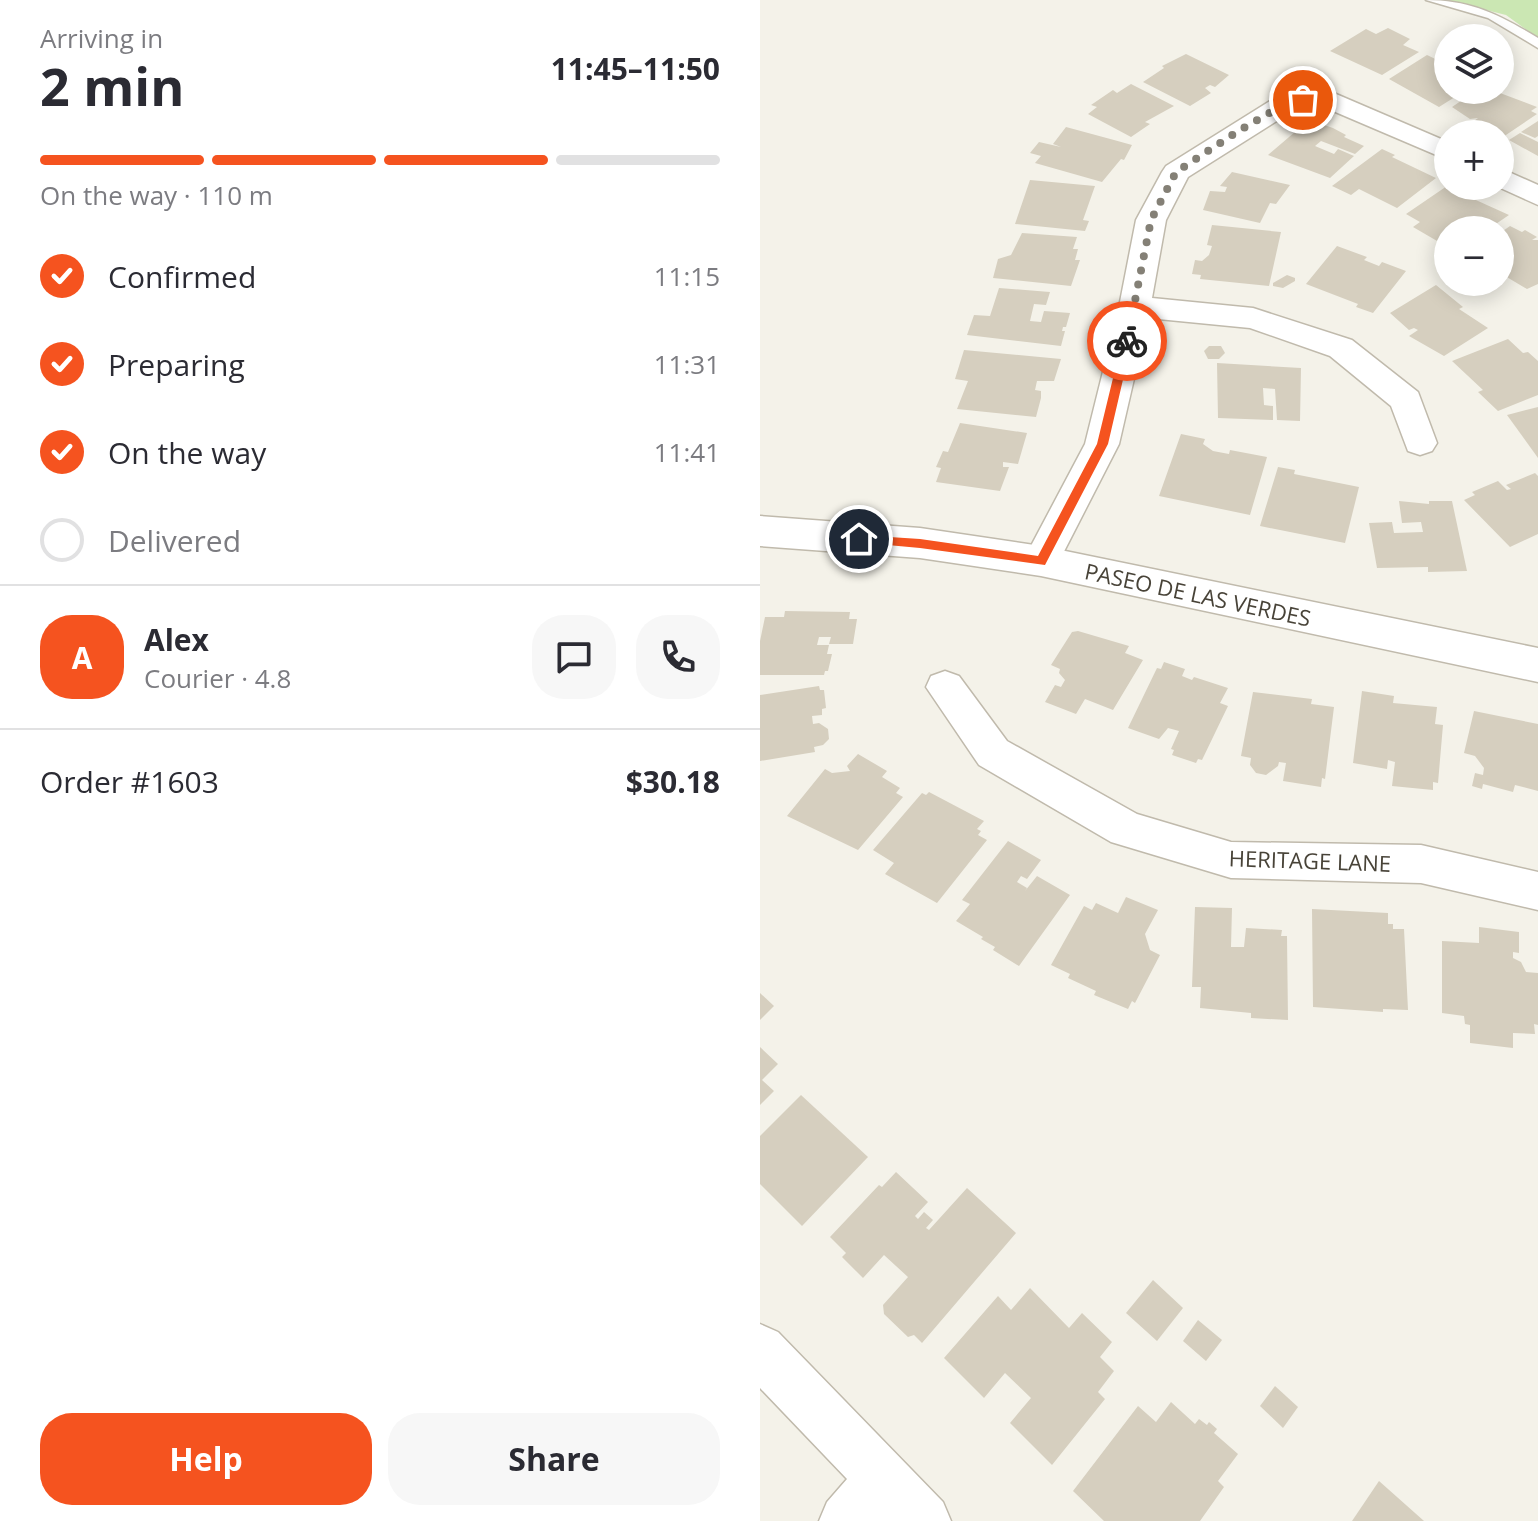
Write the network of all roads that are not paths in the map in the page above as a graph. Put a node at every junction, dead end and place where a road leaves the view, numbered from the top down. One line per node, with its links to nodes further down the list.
1 (1432, 0): 2 (lane)
2 (1538, 44)
3 (1434, 146): 6 (street)
4 (1514, 184): 5 (street)
5 (1538, 196)
6 (1135, 307): 7 (street); 9 (street)
7 (1420, 443)
8 (760, 531): 9 (street, PASEO DE LAS VERDES)
9 (1041, 561): 10 (street, PASEO DE LAS VERDES)
10 (1538, 665)
11 (945, 687): 12 (street, HERITAGE LANE)
12 (1538, 891)
13 (760, 1350): 14 (street)
14 (883, 1479): 15 (street); 16 (street)
15 (846, 1521)
16 (924, 1521)

